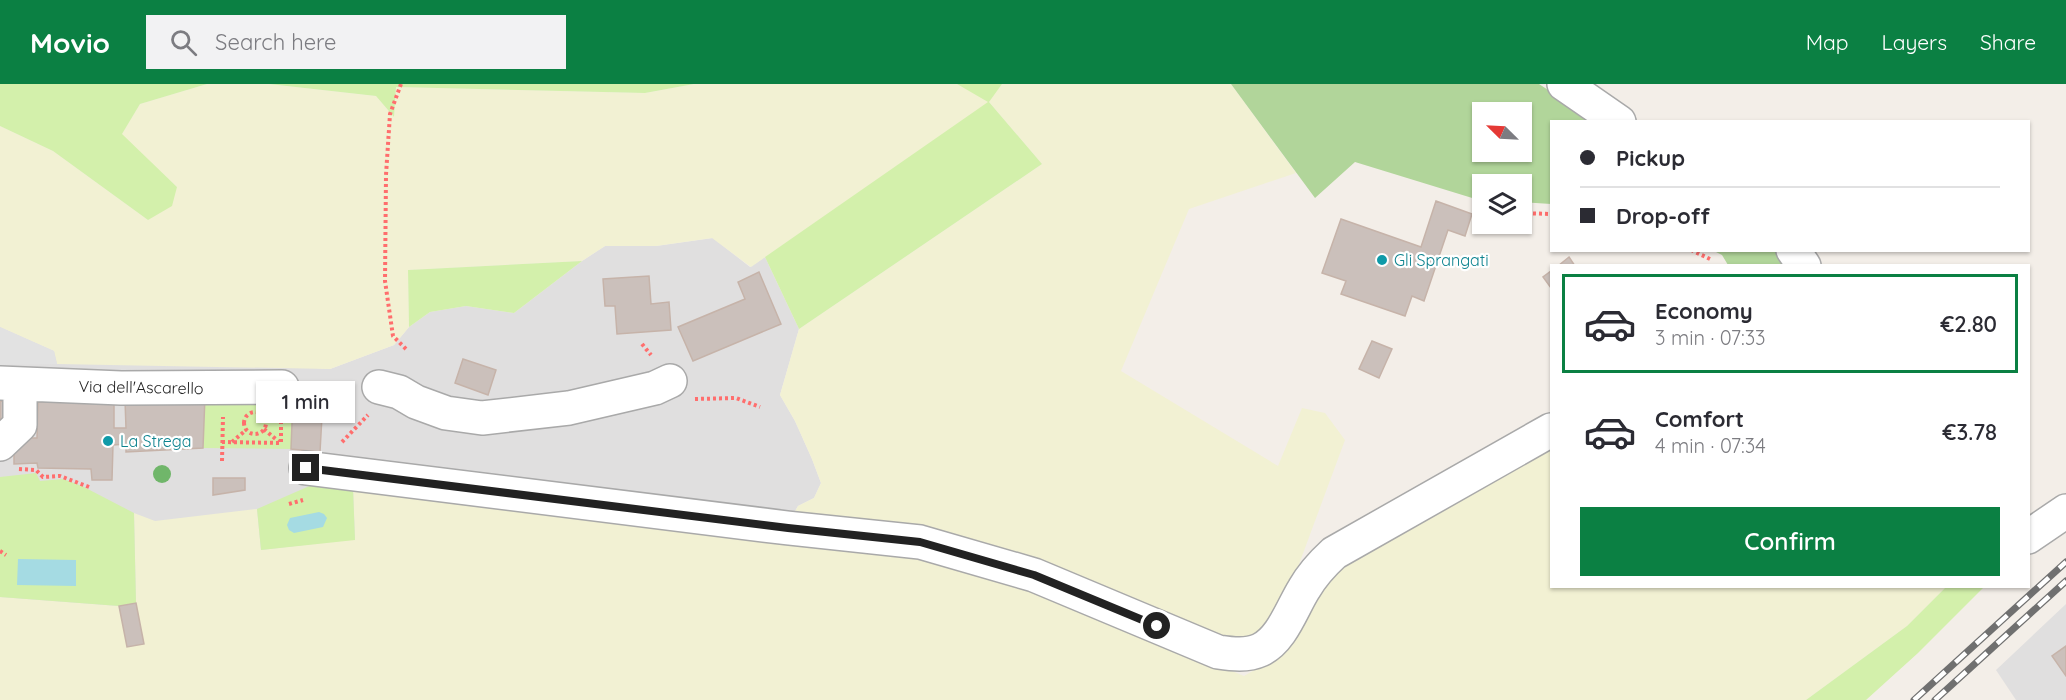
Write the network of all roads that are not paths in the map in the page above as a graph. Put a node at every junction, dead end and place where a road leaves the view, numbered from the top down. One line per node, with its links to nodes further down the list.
1 (1564, 84): 2 (street)
2 (1616, 120)
3 (670, 381): 6 (street)
4 (10, 384): 5 (street, Via dell'Ascarello); 8 (street)
5 (282, 399)
6 (374, 400)
7 (1550, 431): 9 (street)
8 (6, 456)
9 (320, 470)
10 (2066, 511): 11 (street)
11 (2030, 536)

